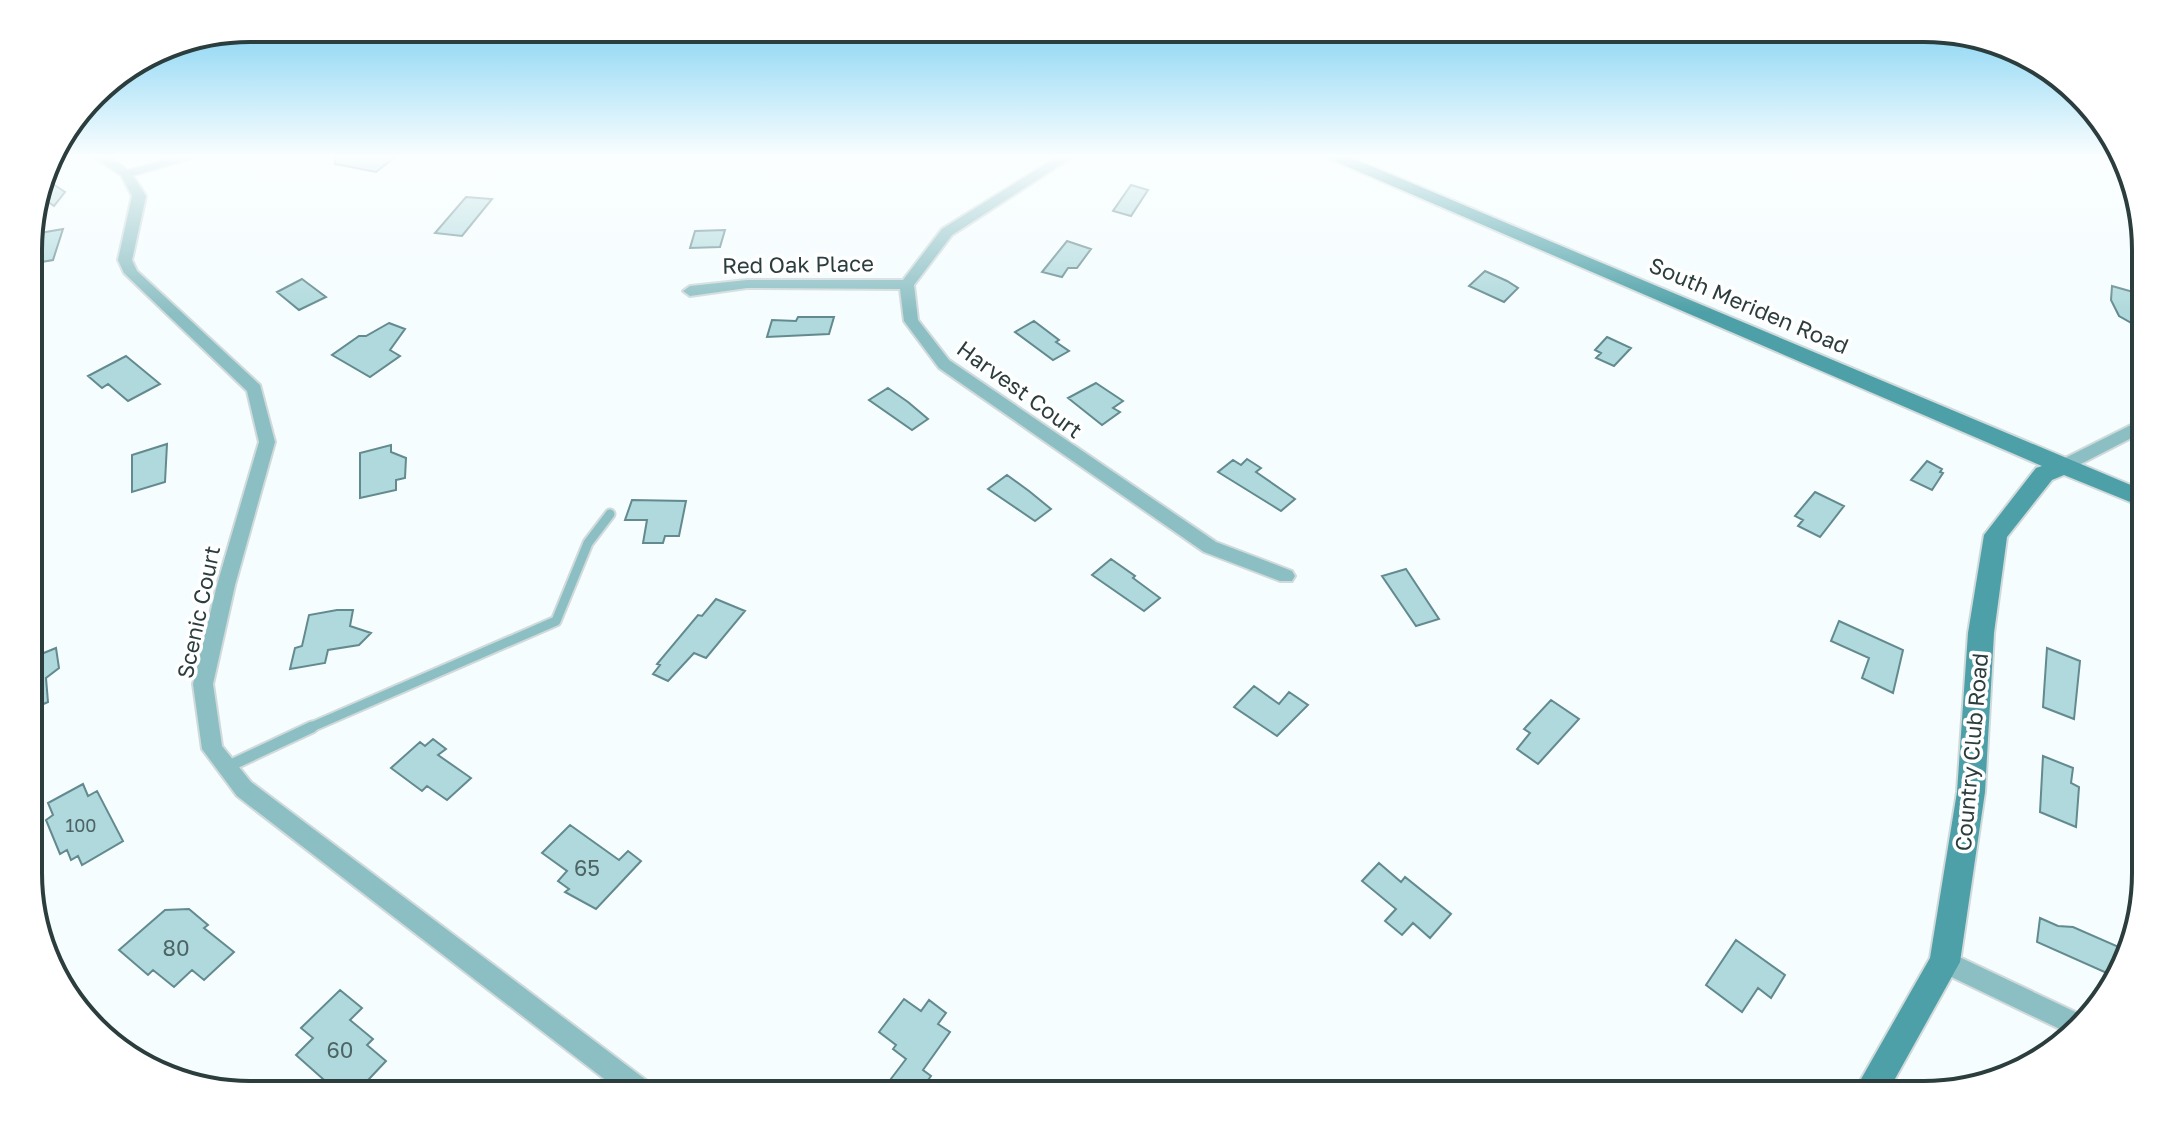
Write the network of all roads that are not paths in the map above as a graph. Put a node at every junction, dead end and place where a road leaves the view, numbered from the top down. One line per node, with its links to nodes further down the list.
1 (136, 208): 11 (street, Scenic Court)
2 (985, 208): 4 (street)
3 (1456, 208): 7 (main road, South Meriden Road)
4 (907, 285): 5 (street, Red Oak Place); 10 (street, Harvest Court)
5 (690, 291)
6 (2132, 431): 7 (street)
7 (2063, 466): 8 (main road, South Meriden Road); 12 (main road, Country Club Road)
8 (2132, 495)
9 (610, 514): 11 (lane)
10 (1286, 576)
11 (227, 767): 14 (street, Scenic Court)
12 (1945, 962): 13 (street); 15 (main road, Country Club Road)
13 (2069, 1021)
14 (627, 1081)
15 (1876, 1081)

